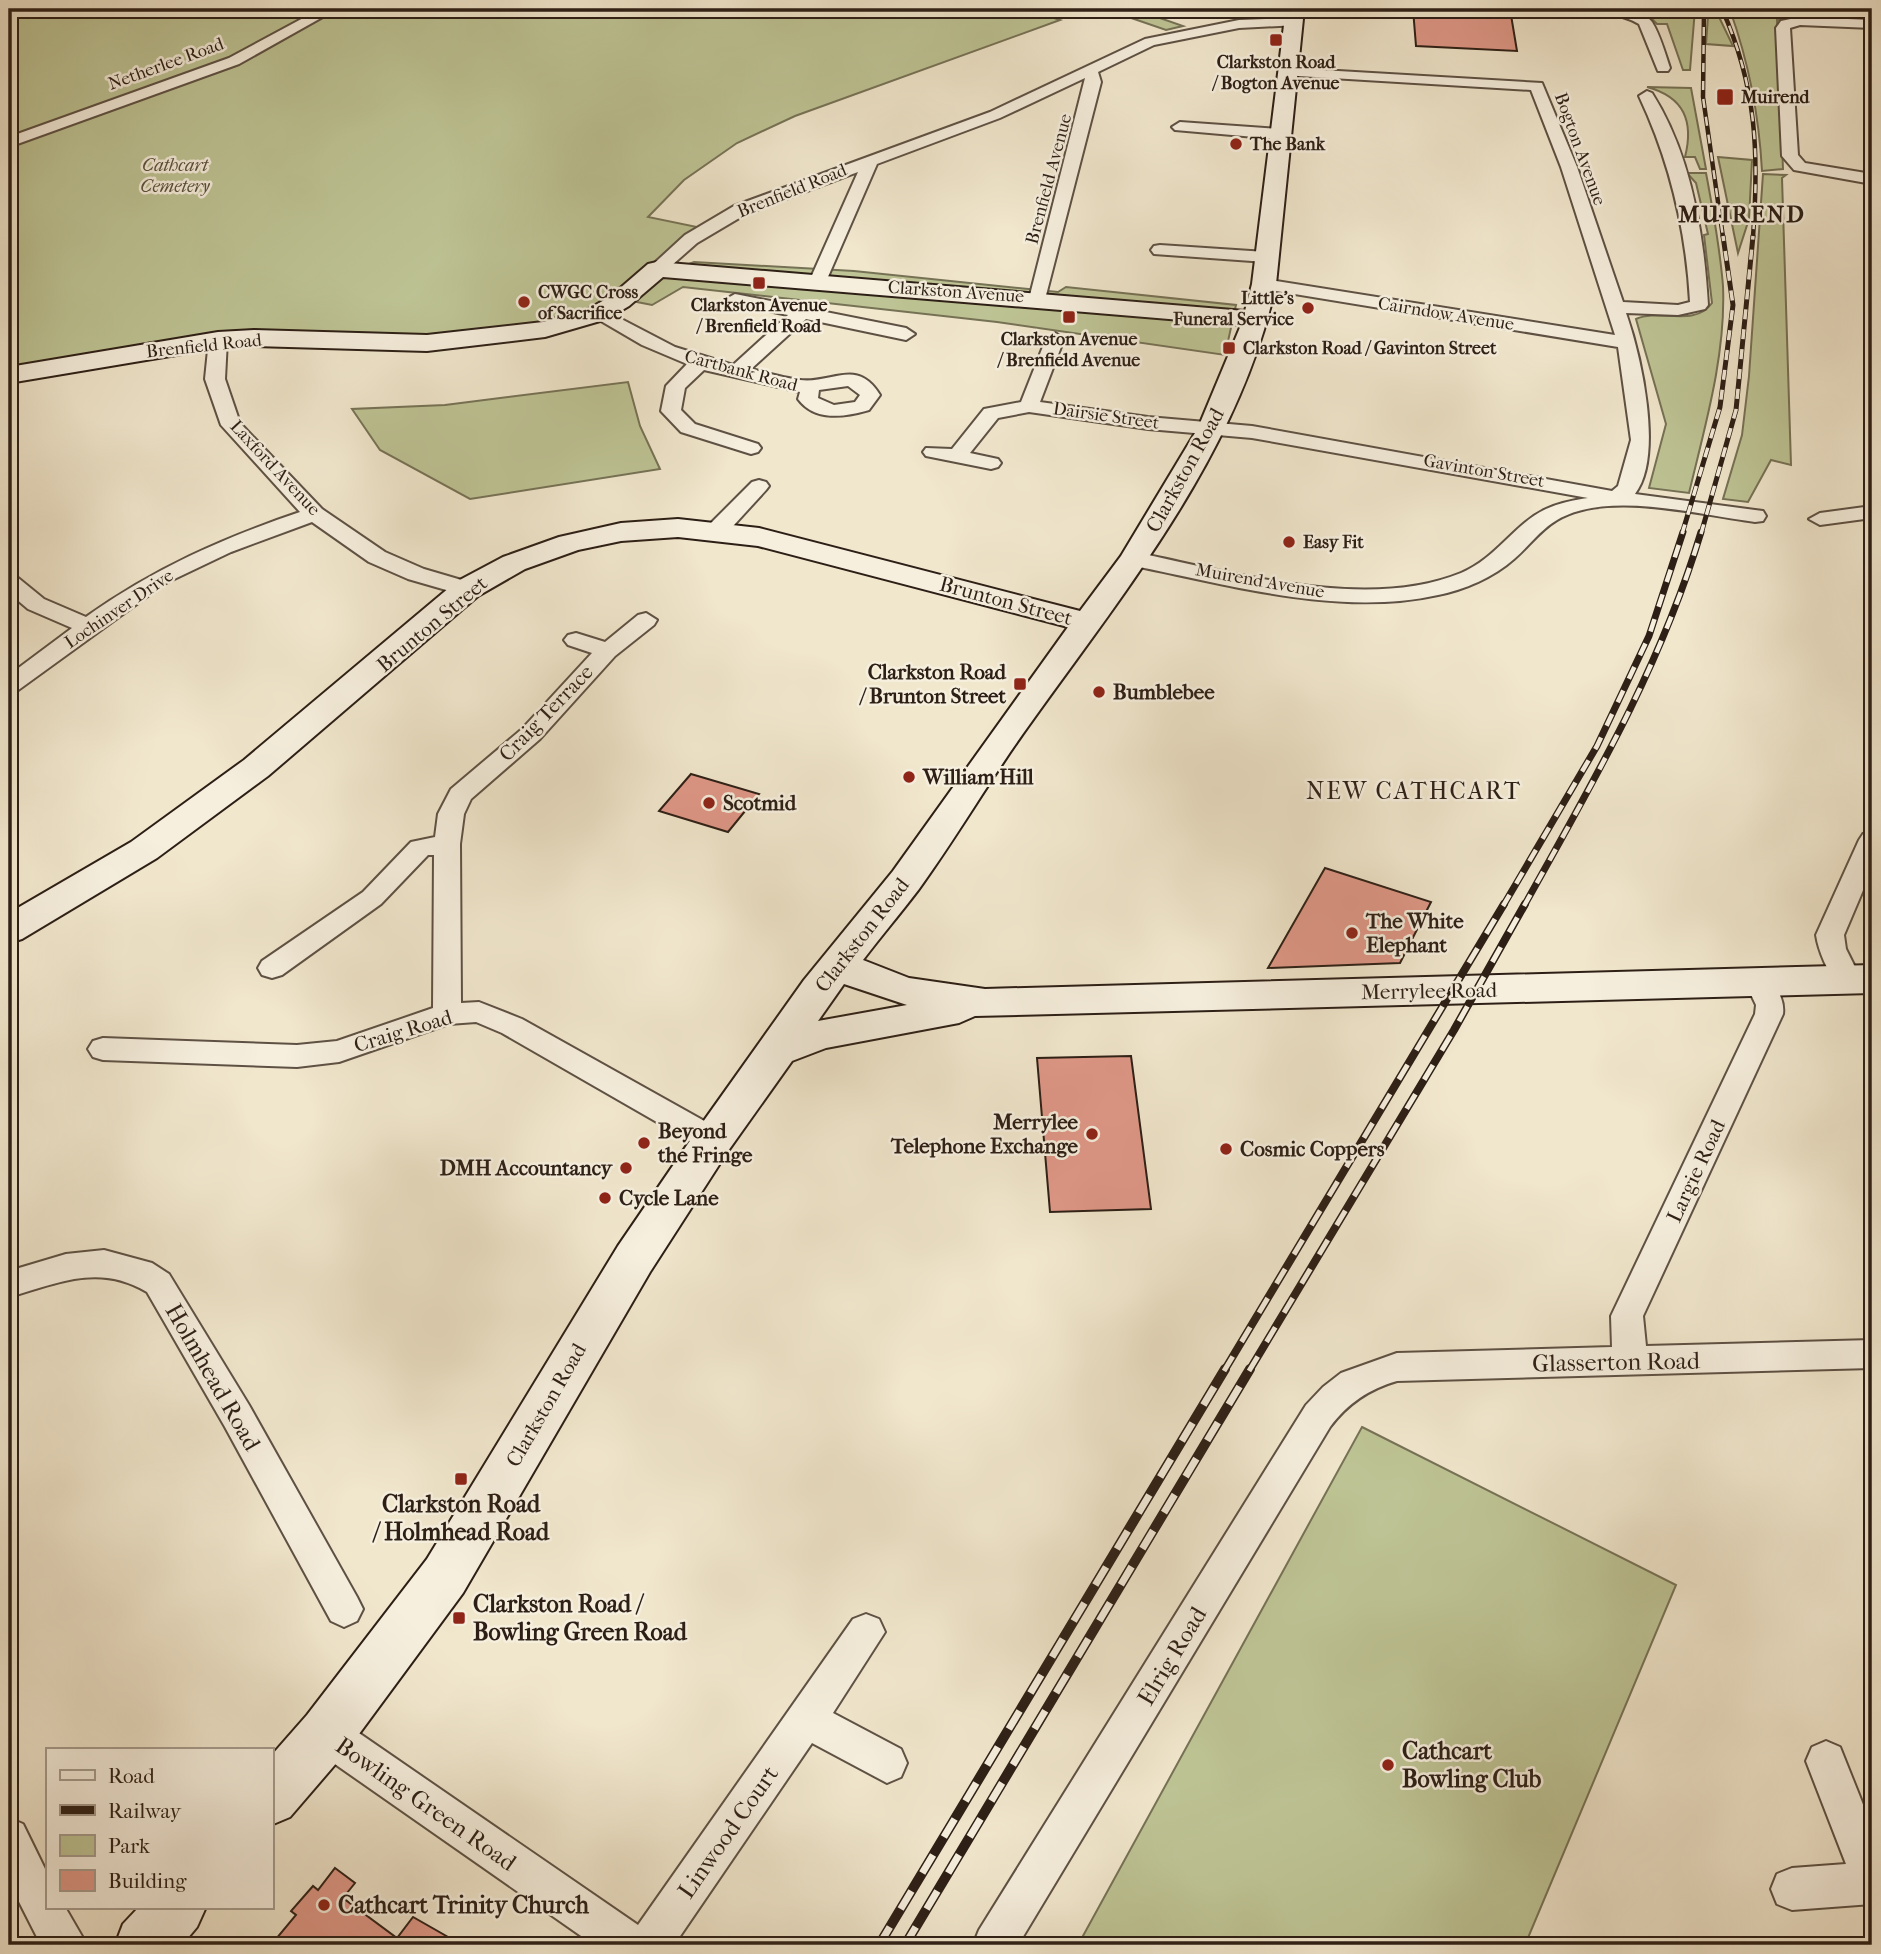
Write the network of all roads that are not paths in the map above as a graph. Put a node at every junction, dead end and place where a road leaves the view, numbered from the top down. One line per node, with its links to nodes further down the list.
1 (330, 9): 13 (street, Netherlee Road)
2 (1547, 9): 7 (street)
3 (1829, 9): 4 (main road)
4 (1872, 11)
5 (1294, 15): 8 (street, Brenfield Road); 9 (main road, Clarkston Road)
6 (1872, 24): 15 (street)
7 (1655, 58)
8 (1090, 68): 14 (street, Brenfield Road); 21 (street, Brenfield Avenue)
9 (1287, 72): 12 (main road, Clarkston Road); 22 (street, Bogton Avenue)
10 (1648, 94): 22 (street)
11 (1180, 127): 12 (street)
12 (1279, 134): 18 (main road, Clarkston Road)
13 (9, 142)
14 (871, 160): 17 (street, Brenfield Road); 19 (street)
15 (1872, 179)
16 (1160, 250): 18 (street, Cairndow Avenue)
17 (657, 269): 19 (main road, Clarkston Avenue); 24 (main road, Brenfield Road)
18 (1265, 271): 25 (main road, Clarkston Road); 29 (street, Cairndow Avenue)
19 (818, 282): 21 (main road, Clarkston Avenue)
20 (735, 299): 23 (street)
21 (1038, 299): 25 (main road, Clarkston Avenue)
22 (1614, 307): 29 (street, Bogton Avenue)
23 (803, 312): 26 (street); 31 (street)
24 (598, 314): 28 (main road, Brenfield Road); 30 (street, Cartbank Road)
25 (1256, 319): 35 (main road, Clarkston Road)
26 (906, 334)
27 (1055, 338): 34 (street, Dairsie Street)
28 (218, 340): 32 (main road, Brenfield Road); 43 (street, Laxford Avenue)
29 (1627, 343): 41 (street)
30 (700, 363): 31 (street, Cartbank Road); 36 (street)
31 (738, 371): 33 (street, Cartbank Road)
32 (9, 375)
33 (810, 389)
34 (1029, 405): 35 (street, Dairsie Street); 38 (street)
35 (1212, 428): 41 (street, Gavinton Street); 47 (main road, Clarkston Road)
36 (751, 448)
37 (933, 452): 38 (street)
38 (957, 456): 39 (street)
39 (991, 463)
40 (759, 486): 46 (street)
41 (1615, 498): 44 (street, Gavinton Street); 47 (street, Muirend Avenue)
42 (1872, 512): 45 (street)
43 (314, 514): 49 (street, Laxford Avenue); 52 (street, Lochinver Drive)
44 (1755, 516)
45 (1820, 519)
46 (716, 531): 49 (main road, Brunton Street); 51 (main road, Brunton Street)
47 (1134, 559): 51 (main road, Clarkston Road)
48 (9, 582): 52 (street)
49 (467, 589): 58 (main road, Brunton Street)
50 (646, 620): 54 (street, Craig Terrace)
51 (1086, 621): 60 (main road, Clarkston Road)
52 (89, 627): 55 (street, Lochinver Drive)
53 (576, 640): 54 (street, Craig Terrace)
54 (607, 651): 57 (street, Craig Terrace)
55 (9, 686)
56 (1872, 840): 61 (street)
57 (447, 844): 59 (street); 64 (street, Craig Terrace)
58 (9, 930)
59 (272, 968)
60 (828, 977): 63 (main road, Merrylee Road); 66 (main road, Clarkston Road)
61 (1860, 979): 62 (main road, Merrylee Road)
62 (1759, 982): 63 (main road, Merrylee Road); 70 (street, Largie Road)
63 (967, 1007): 66 (main road, Merrylee Road)
64 (447, 1014): 65 (street, Craig Road); 67 (street, Craig Road)
65 (103, 1049)
66 (778, 1051): 67 (main road, Clarkston Road)
67 (713, 1140): 75 (main road, Clarkston Road)
68 (9, 1284): 72 (street, Holmhead Road)
69 (1872, 1354): 70 (street, Glasserton Road)
70 (1630, 1363): 71 (street, Glasserton Road)
71 (1361, 1377): 87 (street, Elrig Road)
72 (344, 1609)
73 (866, 1632): 74 (street, Linwood Court)
74 (806, 1719): 77 (street); 86 (street, Linwood Court)
75 (326, 1734): 78 (main road, Clarkston Road); 85 (street, Bowling Green Road)
76 (1826, 1761): 80 (street)
77 (887, 1763)
78 (273, 1796)
79 (9, 1838): 83 (street)
80 (1872, 1881): 81 (street)
81 (1792, 1889)
82 (175, 1909): 84 (main road)
83 (66, 1945)
84 (144, 1945)
85 (630, 1945)
86 (649, 1945)
87 (995, 1945)

